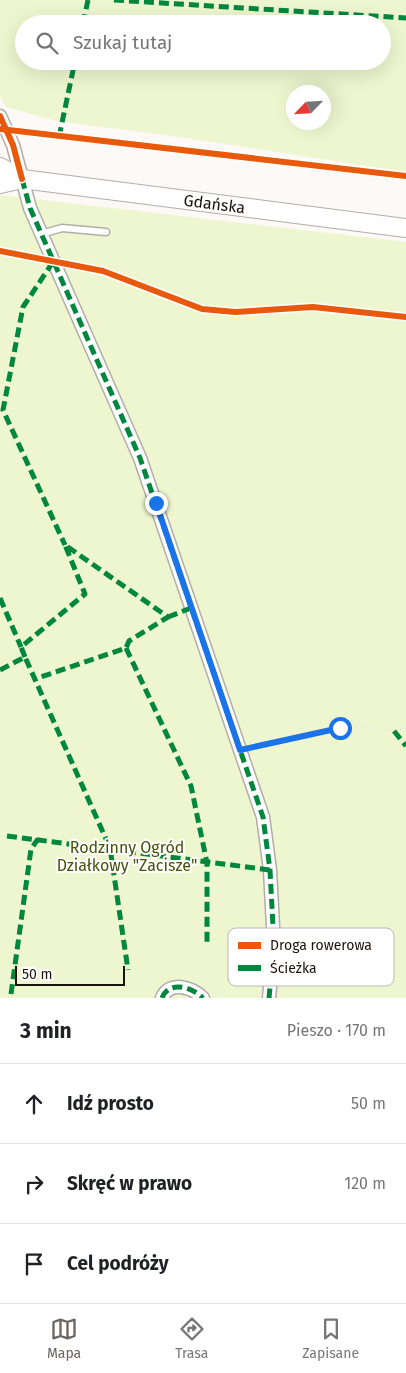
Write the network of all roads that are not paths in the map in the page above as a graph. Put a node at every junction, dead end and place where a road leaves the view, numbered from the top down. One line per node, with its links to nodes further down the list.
1 (0, 116): 3 (street)
2 (0, 167): 3 (main road, Gdańska)
3 (22, 179): 4 (main road, Gdańska); 5 (main road, Gdańska); 7 (street)
4 (0, 184)
5 (406, 228)
6 (106, 232): 7 (lane)
7 (41, 234): 8 (street)
8 (273, 928)
9 (162, 998): 10 (street)
10 (203, 998)

